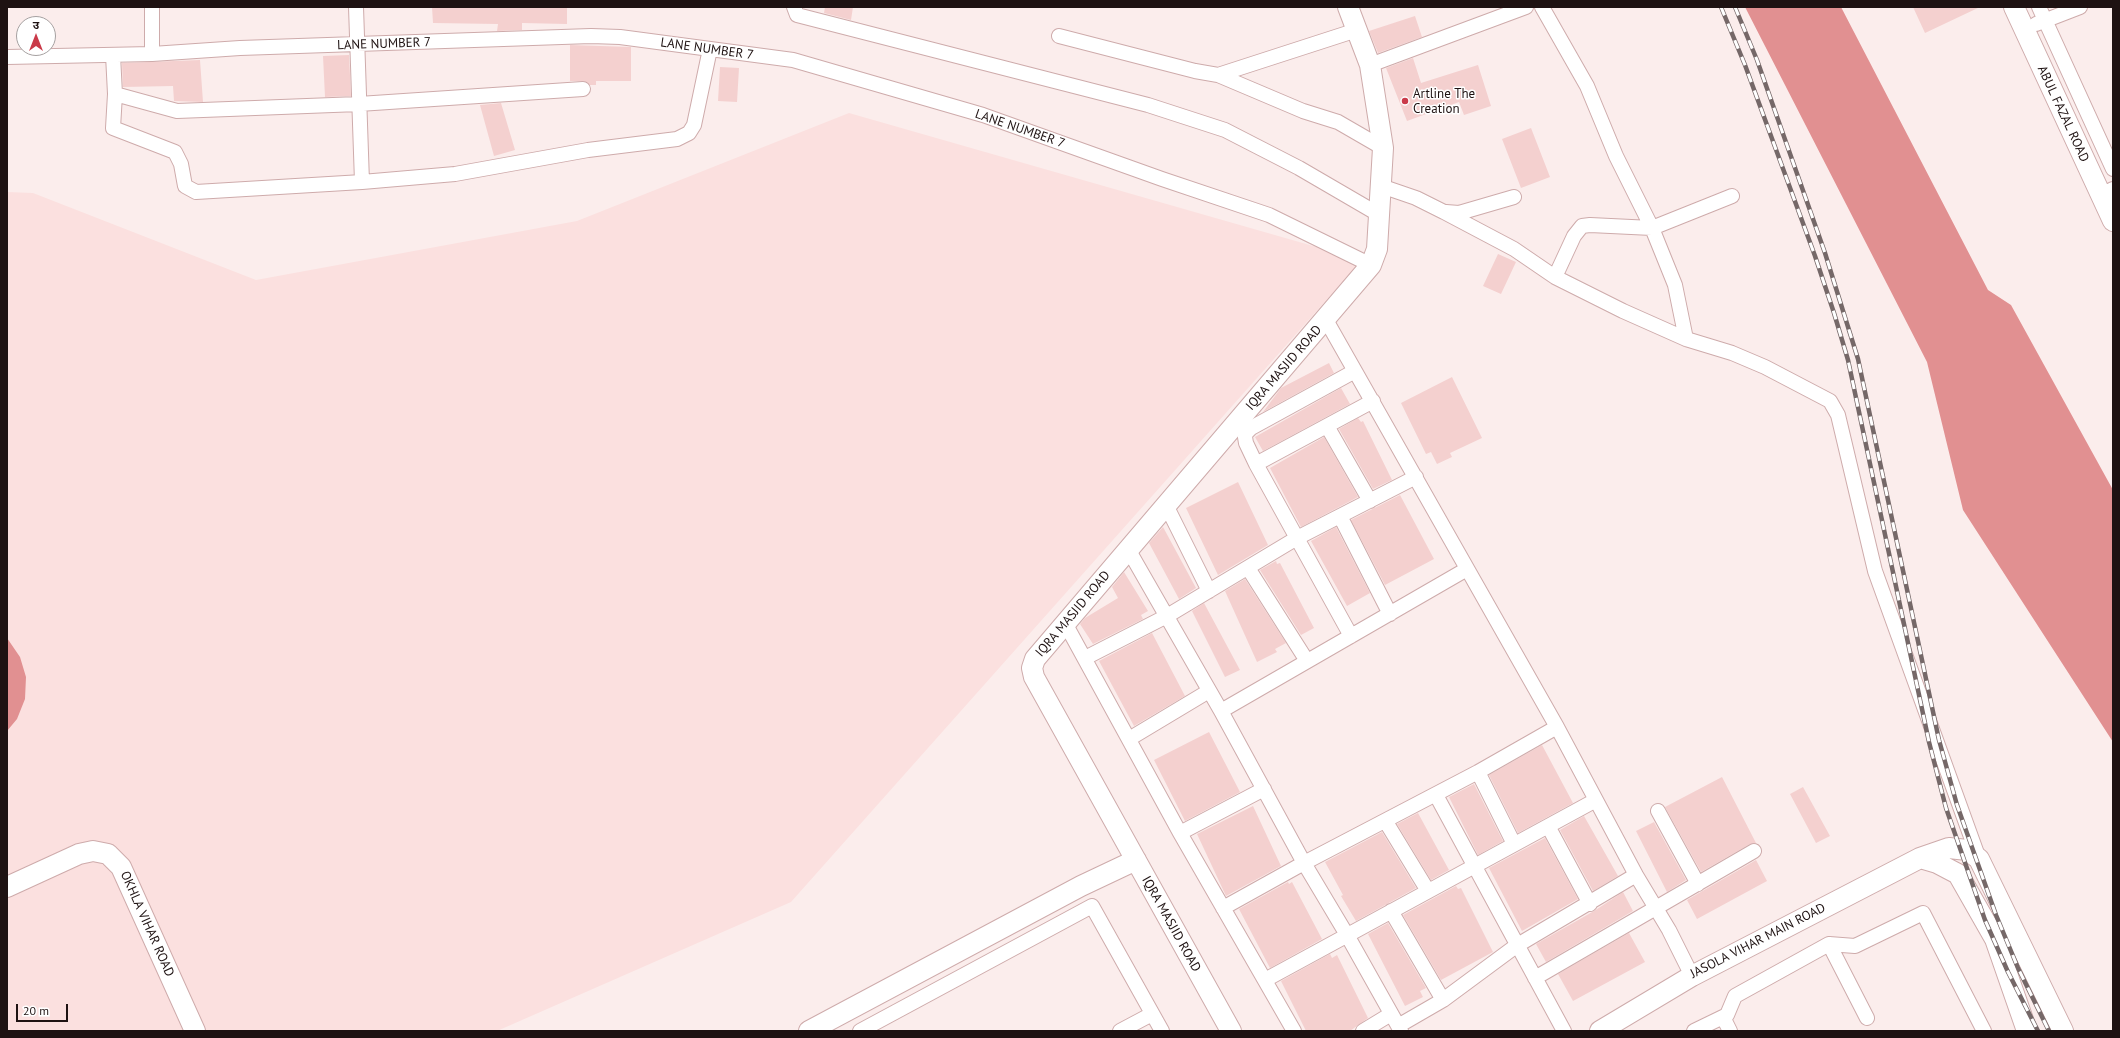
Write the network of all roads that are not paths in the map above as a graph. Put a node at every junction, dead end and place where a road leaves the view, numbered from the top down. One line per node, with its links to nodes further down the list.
1 (152, 7): 16 (street)
2 (356, 7): 14 (street)
3 (794, 7): 32 (street)
4 (1348, 7): 12 (street)
5 (1526, 7): 19 (street)
6 (1542, 7): 34 (street)
7 (2014, 7): 11 (street, ABUL FAZAL ROAD)
8 (2038, 7): 10 (street)
9 (2080, 7): 10 (street)
10 (2044, 21): 11 (street); 25 (street)
11 (2023, 29): 28 (street, ABUL FAZAL ROAD)
12 (1357, 30): 19 (street); 20 (street)
13 (1059, 36): 20 (street)
14 (356, 45): 15 (street, LANE NUMBER 7); 16 (street, LANE NUMBER 7); 23 (street)
15 (710, 49): 26 (street); 35 (street, LANE NUMBER 7)
16 (152, 54): 17 (street, LANE NUMBER 7)
17 (114, 55): 18 (street, LANE NUMBER 7); 22 (street)
18 (7, 58)
19 (1370, 65): 24 (street)
20 (1218, 75): 24 (street)
21 (583, 89): 23 (street)
22 (115, 94): 23 (street); 26 (street)
23 (359, 104): 26 (street)
24 (1383, 148): 27 (street)
25 (2113, 169)
26 (362, 182)
27 (1381, 186): 31 (street); 32 (street)
28 (2107, 192): 33 (street, ABUL FAZAL ROAD)
29 (1732, 196): 34 (street)
30 (1514, 197): 31 (street)
31 (1444, 212): 36 (street)
32 (1378, 214): 35 (street)
33 (2113, 220)
34 (1652, 228): 36 (street); 38 (street)
35 (1371, 265): 37 (street, IQRA MASJID ROAD)
36 (1555, 277): 38 (street)
37 (1326, 320): 39 (street); 45 (street, IQRA MASJID ROAD)
38 (1686, 339): 73 (street)
39 (1355, 371): 40 (street); 42 (street)
40 (1373, 401): 41 (street); 43 (street)
41 (1327, 426): 42 (street); 44 (street)
42 (1256, 464): 47 (street)
43 (1416, 477): 44 (street); 50 (street)
44 (1370, 501): 46 (street)
45 (1166, 505): 48 (street, IQRA MASJID ROAD); 51 (street)
46 (1340, 516): 47 (street); 52 (street)
47 (1297, 538): 49 (street); 55 (street)
48 (1128, 549): 53 (street); 54 (street, IQRA MASJID ROAD)
49 (1248, 568): 51 (street); 57 (street)
50 (1467, 569): 52 (street); 60 (street)
51 (1209, 591): 53 (street)
52 (1390, 614): 55 (street)
53 (1166, 616): 56 (street); 58 (street)
54 (1065, 623): 56 (street); 74 (street, IQRA MASJID ROAD)
55 (1351, 636): 57 (street)
56 (1084, 658): 61 (street)
57 (1307, 662): 59 (street)
58 (1209, 691): 59 (street); 61 (street)
59 (1221, 711): 63 (street)
60 (1557, 727): 62 (street); 65 (street)
61 (1129, 739): 69 (street)
62 (1478, 772): 64 (street); 70 (street)
63 (1264, 789): 69 (street); 75 (street)
64 (1436, 795): 67 (street); 76 (street)
65 (1596, 800): 68 (street); 78 (street)
66 (1658, 811): 79 (street)
67 (1386, 822): 75 (street); 81 (street)
68 (1548, 826): 70 (street); 82 (street)
69 (1180, 833): 83 (street)
70 (1514, 844): 76 (street)
71 (1754, 851): 79 (street)
72 (1920, 858): 73 (street, JASOLA VIHAR MAIN ROAD); 77 (street); 89 (street, JASOLA VIHAR MAIN ROAD)
73 (1979, 859): 77 (street); 111 (street)
74 (1136, 860): 99 (street); 103 (street, IQRA MASJID ROAD)
75 (1304, 863): 83 (street); 86 (street)
76 (1474, 866): 81 (street); 88 (street)
77 (1958, 874): 110 (street)
78 (1636, 875): 82 (street); 84 (street)
79 (1698, 884): 84 (street)
80 (7, 887): 98 (street, OKHLA VIHAR ROAD)
81 (1428, 891): 85 (street)
82 (1590, 904): 88 (street)
83 (1223, 908): 91 (street)
84 (1657, 909): 89 (street); 90 (street)
85 (1391, 911): 86 (street); 92 (street)
86 (1347, 935): 91 (street); 96 (street)
87 (1829, 944): 94 (street); 95 (street); 109 (street)
88 (1516, 946): 90 (street); 92 (street)
89 (1692, 976): 107 (street, JASOLA VIHAR MAIN ROAD)
90 (1535, 978): 106 (street)
91 (1265, 980): 104 (street)
92 (1443, 1000): 96 (street)
93 (1152, 1014): 100 (street); 101 (street); 102 (street)
94 (1723, 1017): 97 (street); 108 (street)
95 (1867, 1018)
96 (1397, 1024): 105 (street)
97 (1701, 1029)
98 (195, 1031)
99 (809, 1031)
100 (860, 1031)
101 (1120, 1031)
102 (1162, 1031)
103 (1231, 1031)
104 (1294, 1031)
105 (1362, 1031)
106 (1564, 1031)
107 (1600, 1031)
108 (1730, 1031)
109 (1984, 1031)
110 (2028, 1031)
111 (2063, 1031)

